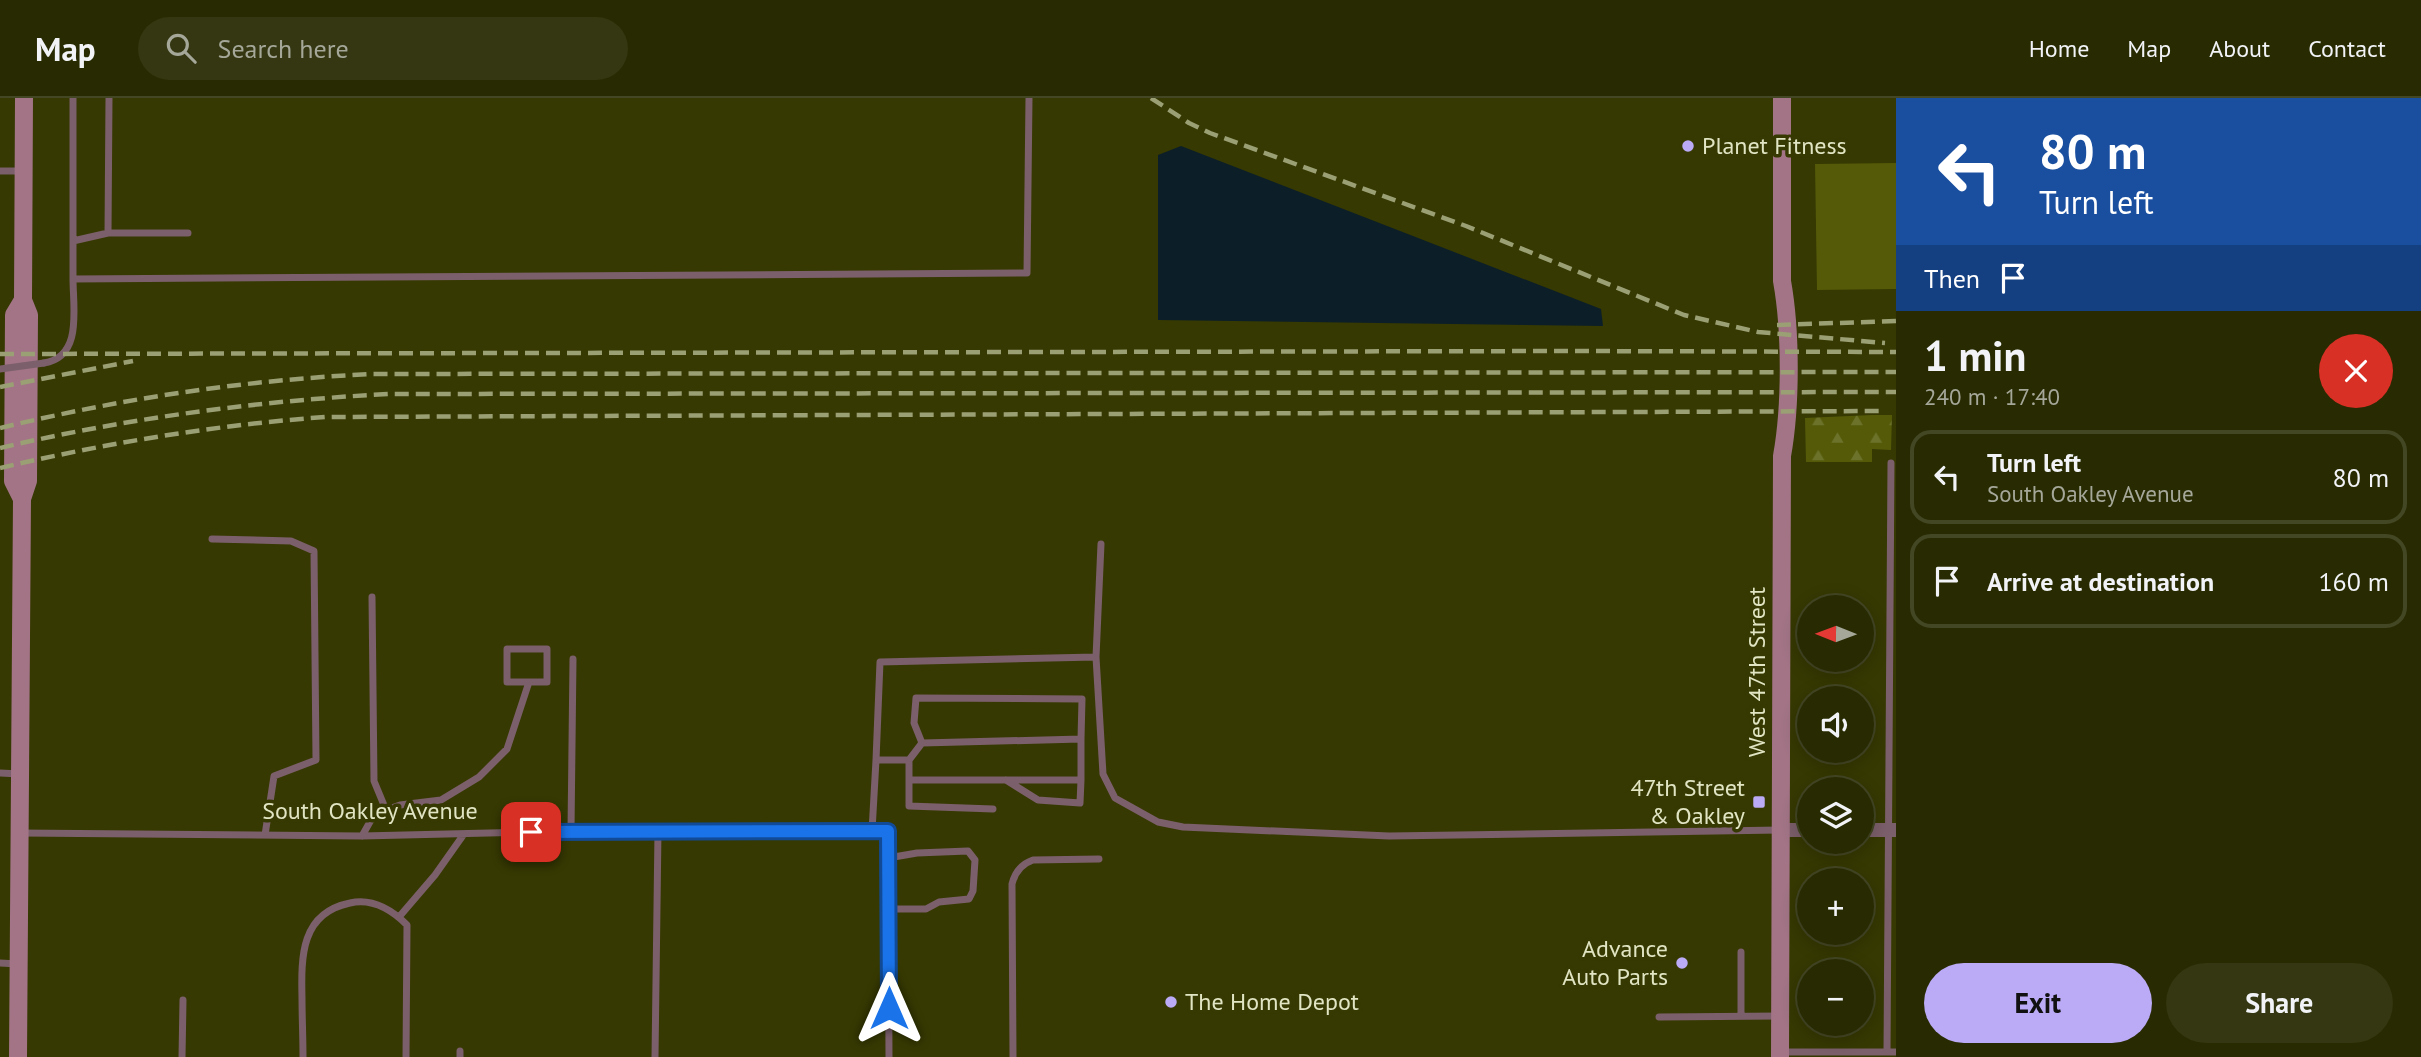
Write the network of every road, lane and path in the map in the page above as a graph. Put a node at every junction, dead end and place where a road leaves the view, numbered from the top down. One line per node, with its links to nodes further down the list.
1 (24, 98): 7 (street)
2 (72, 98): 10 (lane)
3 (109, 98): 8 (lane)
4 (1029, 98): 11 (lane)
5 (1782, 98): 31 (street, West 47th Street)
6 (0, 171): 7 (lane)
7 (24, 171): 25 (street)
8 (108, 233): 9 (lane); 10 (lane)
9 (188, 233)
10 (73, 241): 11 (lane)
11 (73, 279): 12 (lane, bridge)
12 (0, 369)
13 (1891, 463): 34 (lane)
14 (212, 539): 40 (lane)
15 (1101, 544): 17 (lane)
16 (372, 597): 30 (lane)
17 (1096, 657): 22 (lane); 31 (lane)
18 (573, 659): 35 (lane)
19 (529, 682): 19 (lane); 30 (lane)
20 (1081, 739): 21 (lane); 21 (lane); 28 (lane)
21 (922, 743): 23 (lane)
22 (876, 760): 23 (lane); 37 (lane)
23 (909, 760): 26 (lane)
24 (0, 773): 25 (lane)
25 (20, 774): 38 (street)
26 (909, 780): 27 (lane); 29 (lane)
27 (1006, 780): 28 (lane); 28 (lane)
28 (1081, 780)
29 (993, 809)
30 (386, 810): 41 (lane)
31 (1781, 830): 32 (street); 51 (street, West 47th Street)
32 (1797, 830)
33 (1874, 830): 34 (street)
34 (1892, 830): 53 (lane)
35 (571, 831): 36 (lane, South Oakley Avenue); 39 (lane, South Oakley Avenue)
36 (658, 831): 37 (lane, South Oakley Avenue); 60 (lane)
37 (872, 831): 42 (lane, South Oakley Avenue)
38 (20, 833): 40 (lane, South Oakley Avenue); 48 (street)
39 (464, 834): 41 (lane, South Oakley Avenue); 45 (lane)
40 (265, 835): 41 (lane, South Oakley Avenue)
41 (362, 836)
42 (888, 858): 44 (lane); 44 (lane)
43 (1099, 859): 62 (lane)
44 (888, 909): 61 (lane)
45 (399, 918): 58 (lane); 59 (lane)
46 (1741, 953): 50 (lane)
47 (0, 963): 48 (lane)
48 (19, 964): 56 (street)
49 (183, 1000): 57 (lane)
50 (1741, 1016): 51 (lane); 52 (lane)
51 (1780, 1016): 55 (street, West 47th Street)
52 (1659, 1017)
53 (1887, 1052): 54 (lane); 55 (lane)
54 (1896, 1052)
55 (1780, 1055)
56 (18, 1057)
57 (182, 1057)
58 (303, 1057)
59 (406, 1057)
60 (655, 1057)
61 (889, 1057)
62 (1013, 1057)

